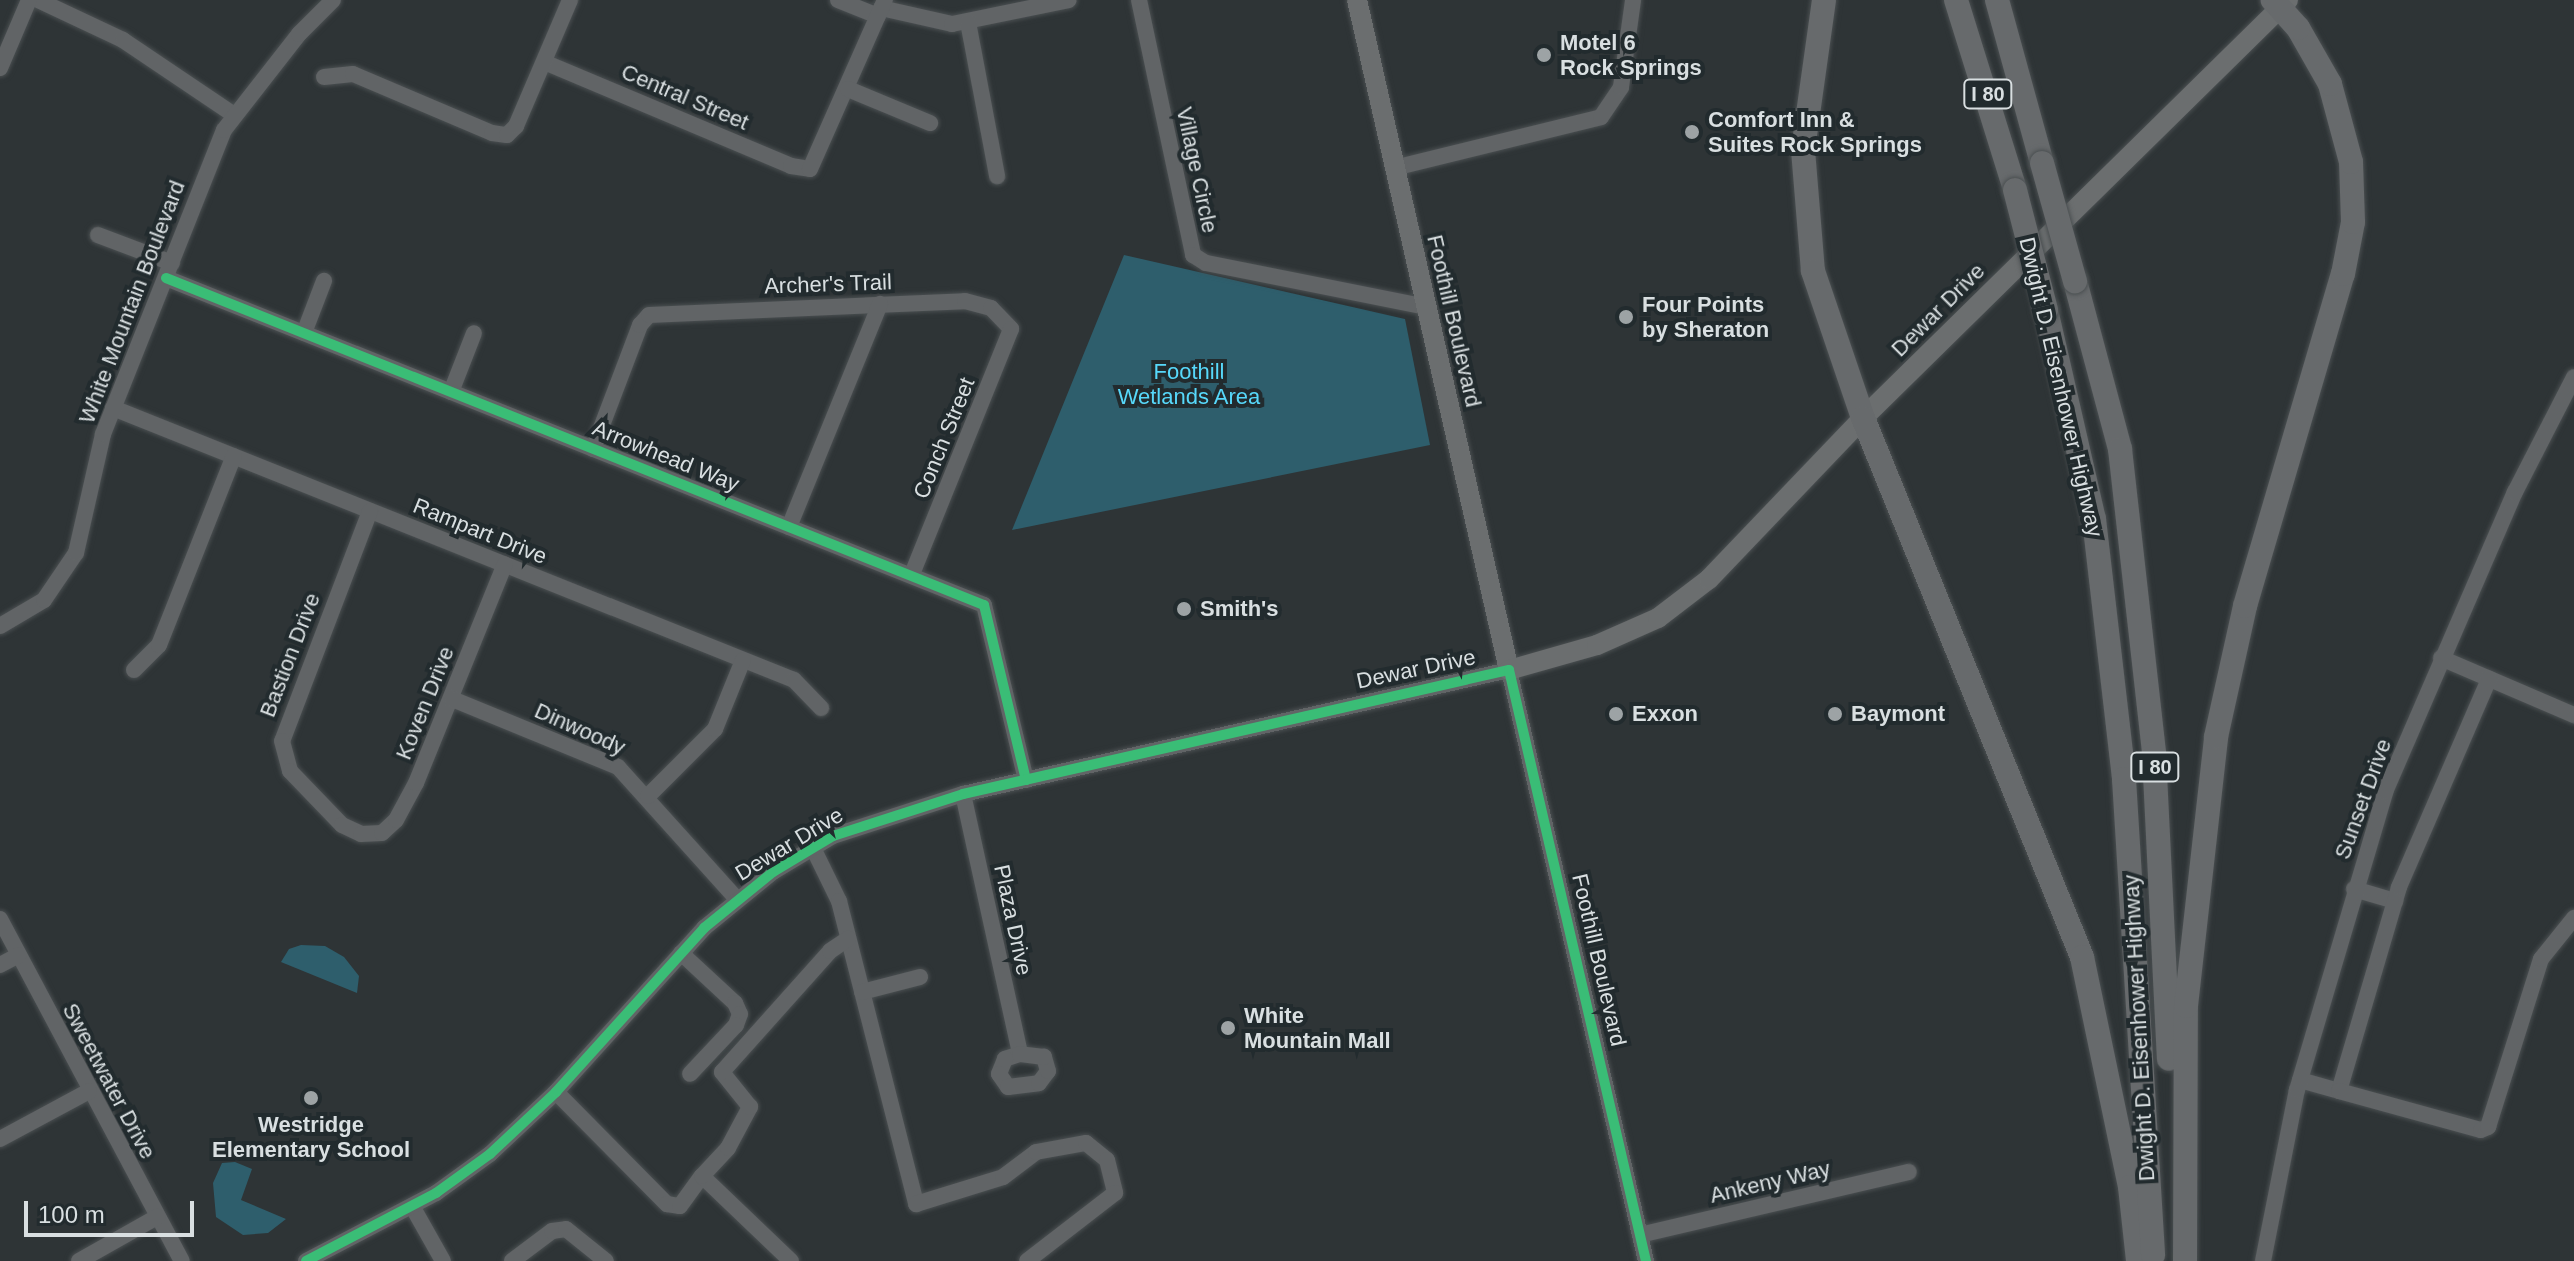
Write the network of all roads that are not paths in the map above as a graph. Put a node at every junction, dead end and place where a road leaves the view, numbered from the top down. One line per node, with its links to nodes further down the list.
1 (29, 0): 17 (street)
2 (38, 0): 20 (street)
3 (333, 0): 20 (street, White Mountain Boulevard)
4 (570, 0): 16 (street)
5 (838, 0): 14 (street)
6 (1069, 0): 15 (street)
7 (1139, 0): 28 (street, Village Circle)
8 (1357, 0): 22 (main road, Foothill Boulevard)
9 (1633, 0): 22 (street)
10 (1824, 0): 35 (highway)
11 (1956, 0): 89 (highway, Dwight D. Eisenhower Highway / I 80, bridge)
12 (1997, 0): 90 (highway, Dwight D. Eisenhower Highway / I 80, bridge)
13 (2280, 2): 35 (main road, Dewar Drive); 90 (highway)
14 (882, 8): 15 (street); 19 (street)
15 (968, 22): 23 (street)
16 (544, 62): 18 (street); 19 (street, Central Street)
17 (0, 68)
18 (324, 77)
19 (848, 89): 21 (street)
20 (234, 115): 25 (street, White Mountain Boulevard)
21 (930, 123)
22 (1394, 168): 28 (main road, Foothill Boulevard)
23 (997, 176)
24 (98, 235): 25 (street, Arrowhead Way)
25 (169, 271): 30 (street, Arrowhead Way); 34 (street, White Mountain Boulevard)
26 (324, 281): 30 (street)
27 (880, 304): 29 (street, Archer's Trail); 36 (street, Archer's Trail); 39 (street)
28 (1426, 307): 46 (main road, Foothill Boulevard)
29 (1005, 317): 41 (street, Conch Street)
30 (304, 333): 33 (street, Arrowhead Way)
31 (474, 333): 33 (street)
32 (2574, 377): 43 (street, Sunset Drive)
33 (451, 392): 36 (street, Arrowhead Way)
34 (113, 408): 37 (street, Rampart Drive); 42 (street, White Mountain Boulevard)
35 (1863, 418): 46 (main road, Dewar Drive); 88 (highway)
36 (593, 449): 39 (street, Arrowhead Way)
37 (234, 456): 38 (street, Rampart Drive); 45 (street)
38 (370, 511): 40 (street, Rampart Drive); 54 (street, Bastion Drive)
39 (789, 527): 41 (street, Arrowhead Way)
40 (505, 564): 44 (street, Rampart Drive); 48 (street, Koven Drive)
41 (911, 576): 51 (street, Arrowhead Way)
42 (0, 626)
43 (2441, 658): 47 (street); 56 (street, Sunset Drive)
44 (743, 660): 49 (street, Rampart Drive); 53 (street)
45 (134, 670)
46 (1509, 670): 51 (street, Dewar Drive); 78 (street, Foothill Boulevard)
47 (2489, 679): 50 (street); 58 (street)
48 (452, 699): 53 (street, Dinwoody); 54 (street, Koven Drive)
49 (821, 708)
50 (2574, 715)
51 (1026, 780): 52 (street, Dewar Drive)
52 (963, 794): 55 (street, Dewar Drive); 67 (street, Plaza Drive)
53 (648, 796): 57 (street, Dinwoody)
54 (361, 834)
55 (813, 848): 57 (street, Dewar Drive); 61 (street)
56 (2354, 889): 58 (street); 69 (street, Sunset Drive)
57 (736, 898): 62 (street, Dewar Drive)
58 (2395, 901): 71 (street)
59 (2574, 918): 71 (street)
60 (0, 919): 63 (street, Sweetwater Drive)
61 (848, 939): 66 (street); 75 (street)
62 (681, 953): 68 (street); 72 (street, Dewar Drive)
63 (19, 955): 64 (street); 70 (street, Sweetwater Drive)
64 (0, 965)
65 (920, 977): 66 (street)
66 (862, 992): 86 (street)
67 (1020, 1054)
68 (690, 1074)
69 (2300, 1080): 71 (street); 91 (street, Sunset Drive)
70 (89, 1091): 73 (street); 77 (street, Sweetwater Drive)
71 (2339, 1091)
72 (556, 1092): 75 (street); 76 (street, Dewar Drive)
73 (0, 1139)
74 (1909, 1172): 78 (street, Ankeny Way)
75 (702, 1176): 85 (street)
76 (412, 1206): 81 (street, Dewar Drive); 82 (street)
77 (157, 1217): 79 (street); 80 (street, Sweetwater Drive)
78 (1640, 1235): 87 (street, Foothill Boulevard)
79 (79, 1261)
80 (182, 1261)
81 (306, 1261)
82 (443, 1261)
83 (512, 1261): 84 (street)
84 (606, 1261)
85 (791, 1261)
86 (1027, 1261)
87 (1646, 1261)
88 (2138, 1261)
89 (2153, 1261)
90 (2183, 1261)
91 (2263, 1261)

